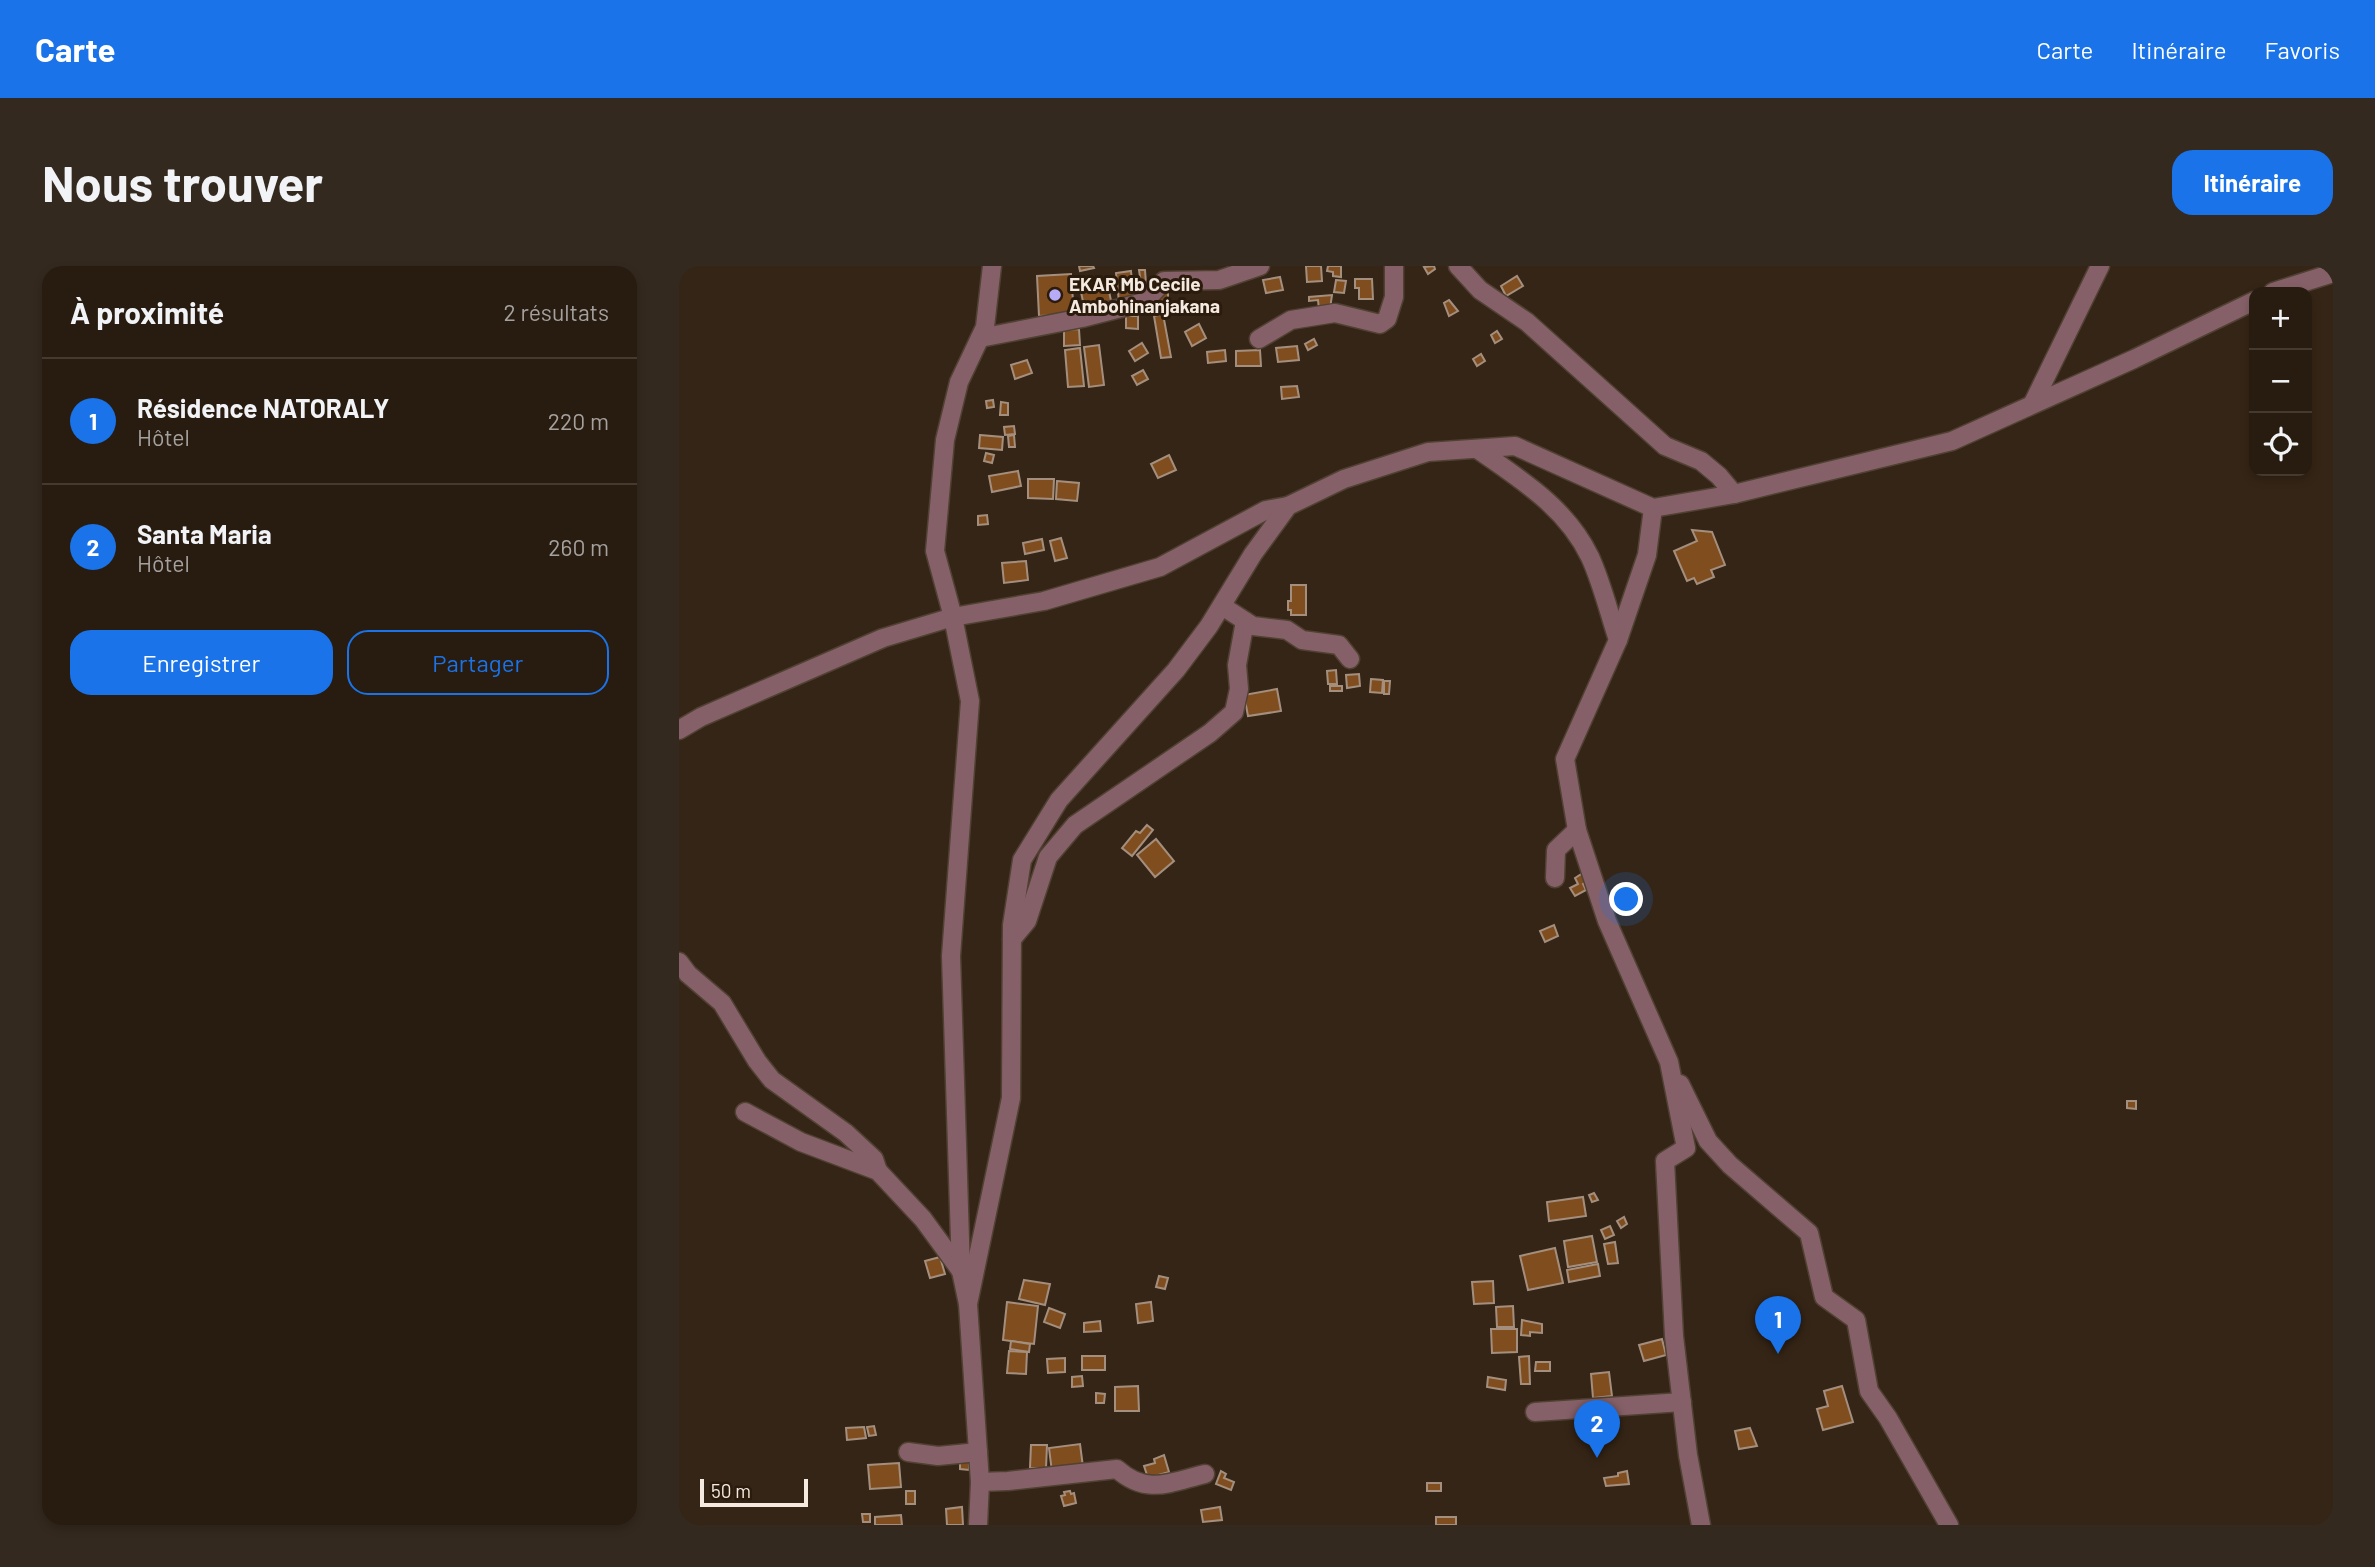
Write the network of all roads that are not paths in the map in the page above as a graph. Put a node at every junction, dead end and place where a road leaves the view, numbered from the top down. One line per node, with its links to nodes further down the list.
1 (992, 266): 9 (street)
2 (1260, 266): 9 (street)
3 (1395, 266): 10 (street)
4 (1458, 266): 13 (street)
5 (2100, 266): 11 (street)
6 (2333, 273): 7 (street)
7 (2289, 287)
8 (2249, 303): 11 (street)
9 (980, 338): 17 (street)
10 (1259, 339)
11 (2033, 403): 13 (street)
12 (1477, 449): 14 (street); 15 (street); 19 (street)
13 (1734, 494): 15 (street)
14 (1288, 506): 16 (street); 17 (street)
15 (1653, 508): 19 (street)
16 (1222, 606): 18 (street); 24 (street)
17 (953, 617): 21 (street); 29 (street)
18 (1245, 621): 20 (street); 24 (street)
19 (1618, 640): 22 (street)
20 (1350, 659)
21 (679, 730)
22 (1577, 830): 23 (street); 26 (street)
23 (1555, 878)
24 (1012, 939): 30 (street)
25 (679, 962): 28 (street)
26 (1669, 1062): 31 (street); 39 (street)
27 (744, 1112): 28 (street)
28 (878, 1171): 29 (street)
29 (961, 1271): 30 (street)
30 (968, 1304): 34 (street)
31 (1682, 1402): 32 (street); 38 (street)
32 (1535, 1412)
33 (908, 1452): 34 (street)
34 (978, 1452): 36 (street)
35 (1205, 1474): 36 (street)
36 (980, 1482): 37 (street)
37 (978, 1525)
38 (1701, 1525)
39 (1949, 1525)

